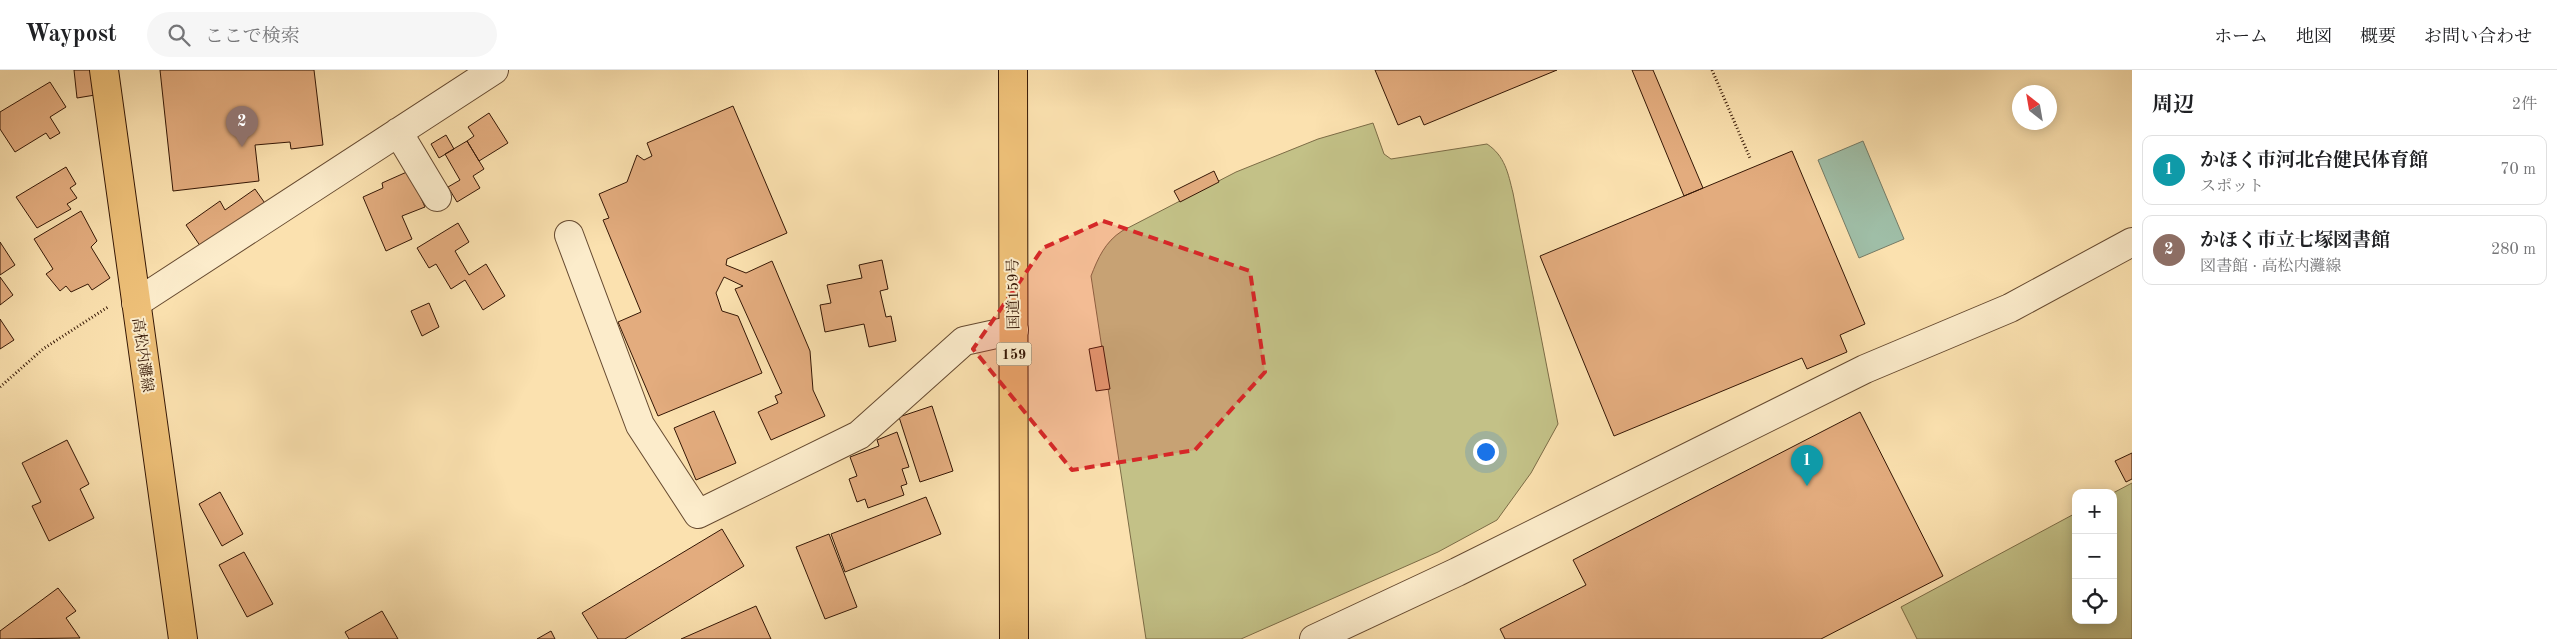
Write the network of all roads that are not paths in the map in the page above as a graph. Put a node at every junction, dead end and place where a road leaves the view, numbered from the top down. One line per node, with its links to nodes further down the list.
1 (104, 70): 8 (main road, 高松内灘線)
2 (494, 70): 4 (street)
3 (1013, 70): 9 (main road, 国道159号 / 159)
4 (398, 132): 5 (street); 8 (street)
5 (437, 197)
6 (569, 235): 9 (street)
7 (2132, 242): 12 (street)
8 (136, 303): 10 (main road, 高松内灘線)
9 (1014, 330): 11 (main road, 国道159号 / 159)
10 (182, 639)
11 (1014, 639)
12 (1314, 639)

